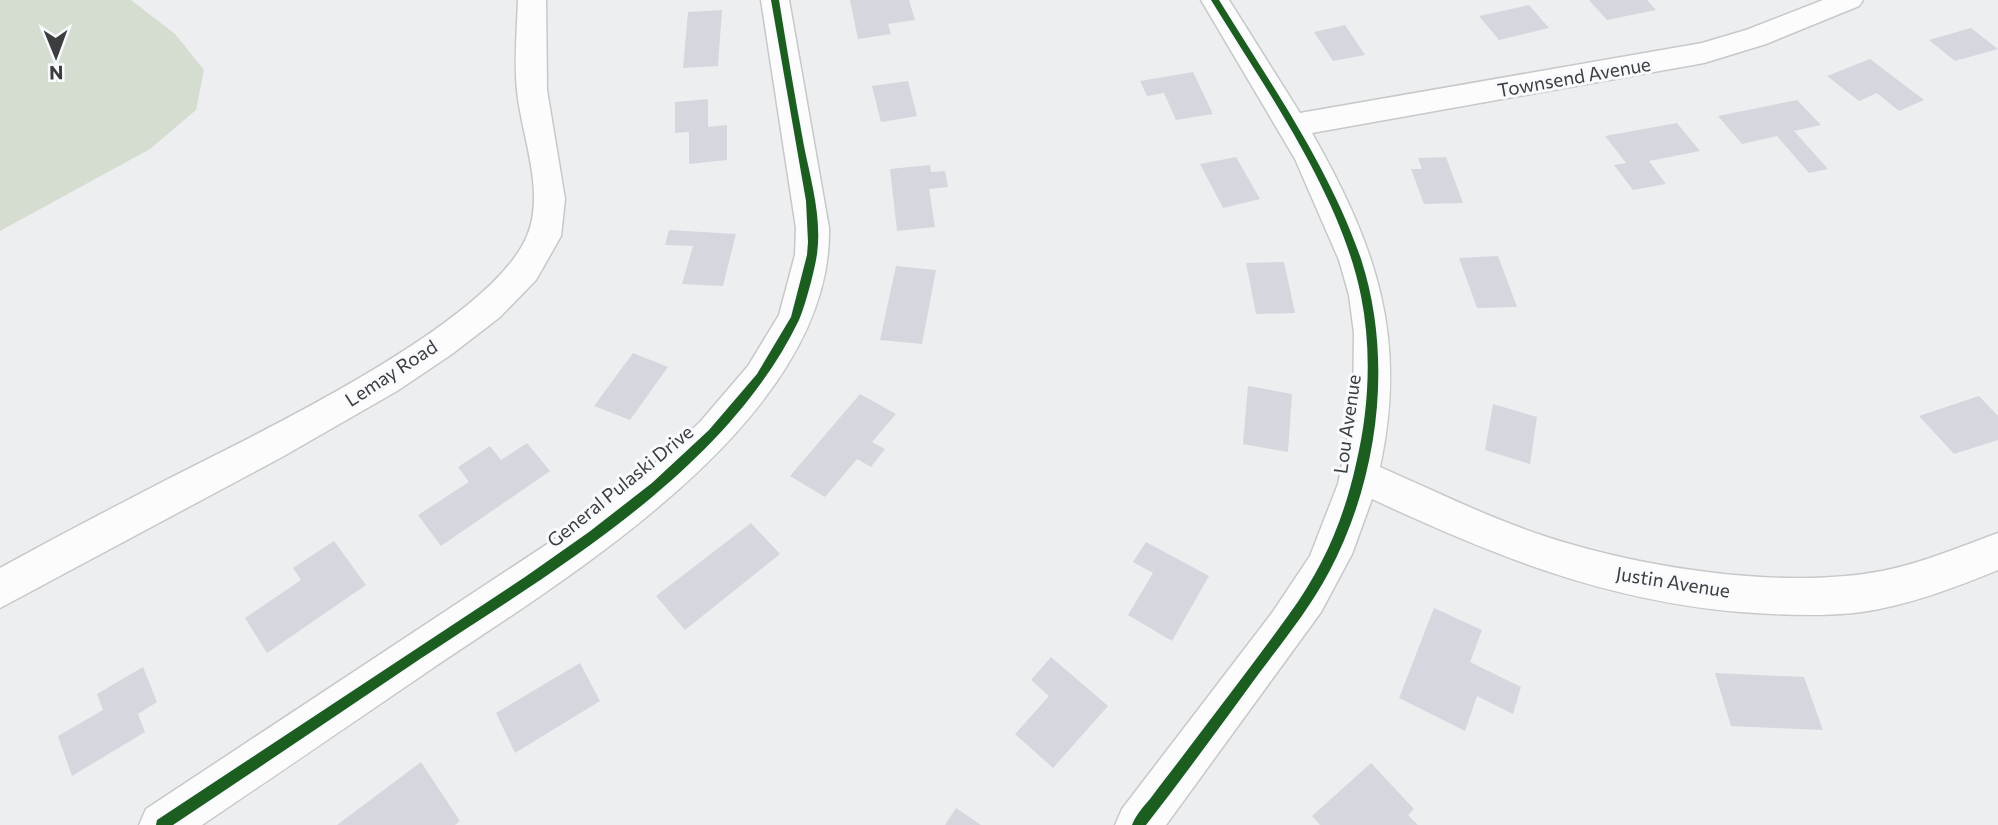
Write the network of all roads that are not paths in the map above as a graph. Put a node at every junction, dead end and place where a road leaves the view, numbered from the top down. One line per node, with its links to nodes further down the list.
1 (532, 0): 8 (street, Lemay Road)
2 (775, 0): 9 (street, General Pulaski Drive)
3 (1215, 0): 5 (street, Lou Avenue)
4 (1849, 0): 5 (street, Townsend Avenue)
5 (1291, 126): 6 (street, Lou Avenue)
6 (1360, 476): 7 (street, Justin Avenue); 10 (street, Lou Avenue)
7 (1998, 551)
8 (0, 589)
9 (162, 825)
10 (1138, 825)

